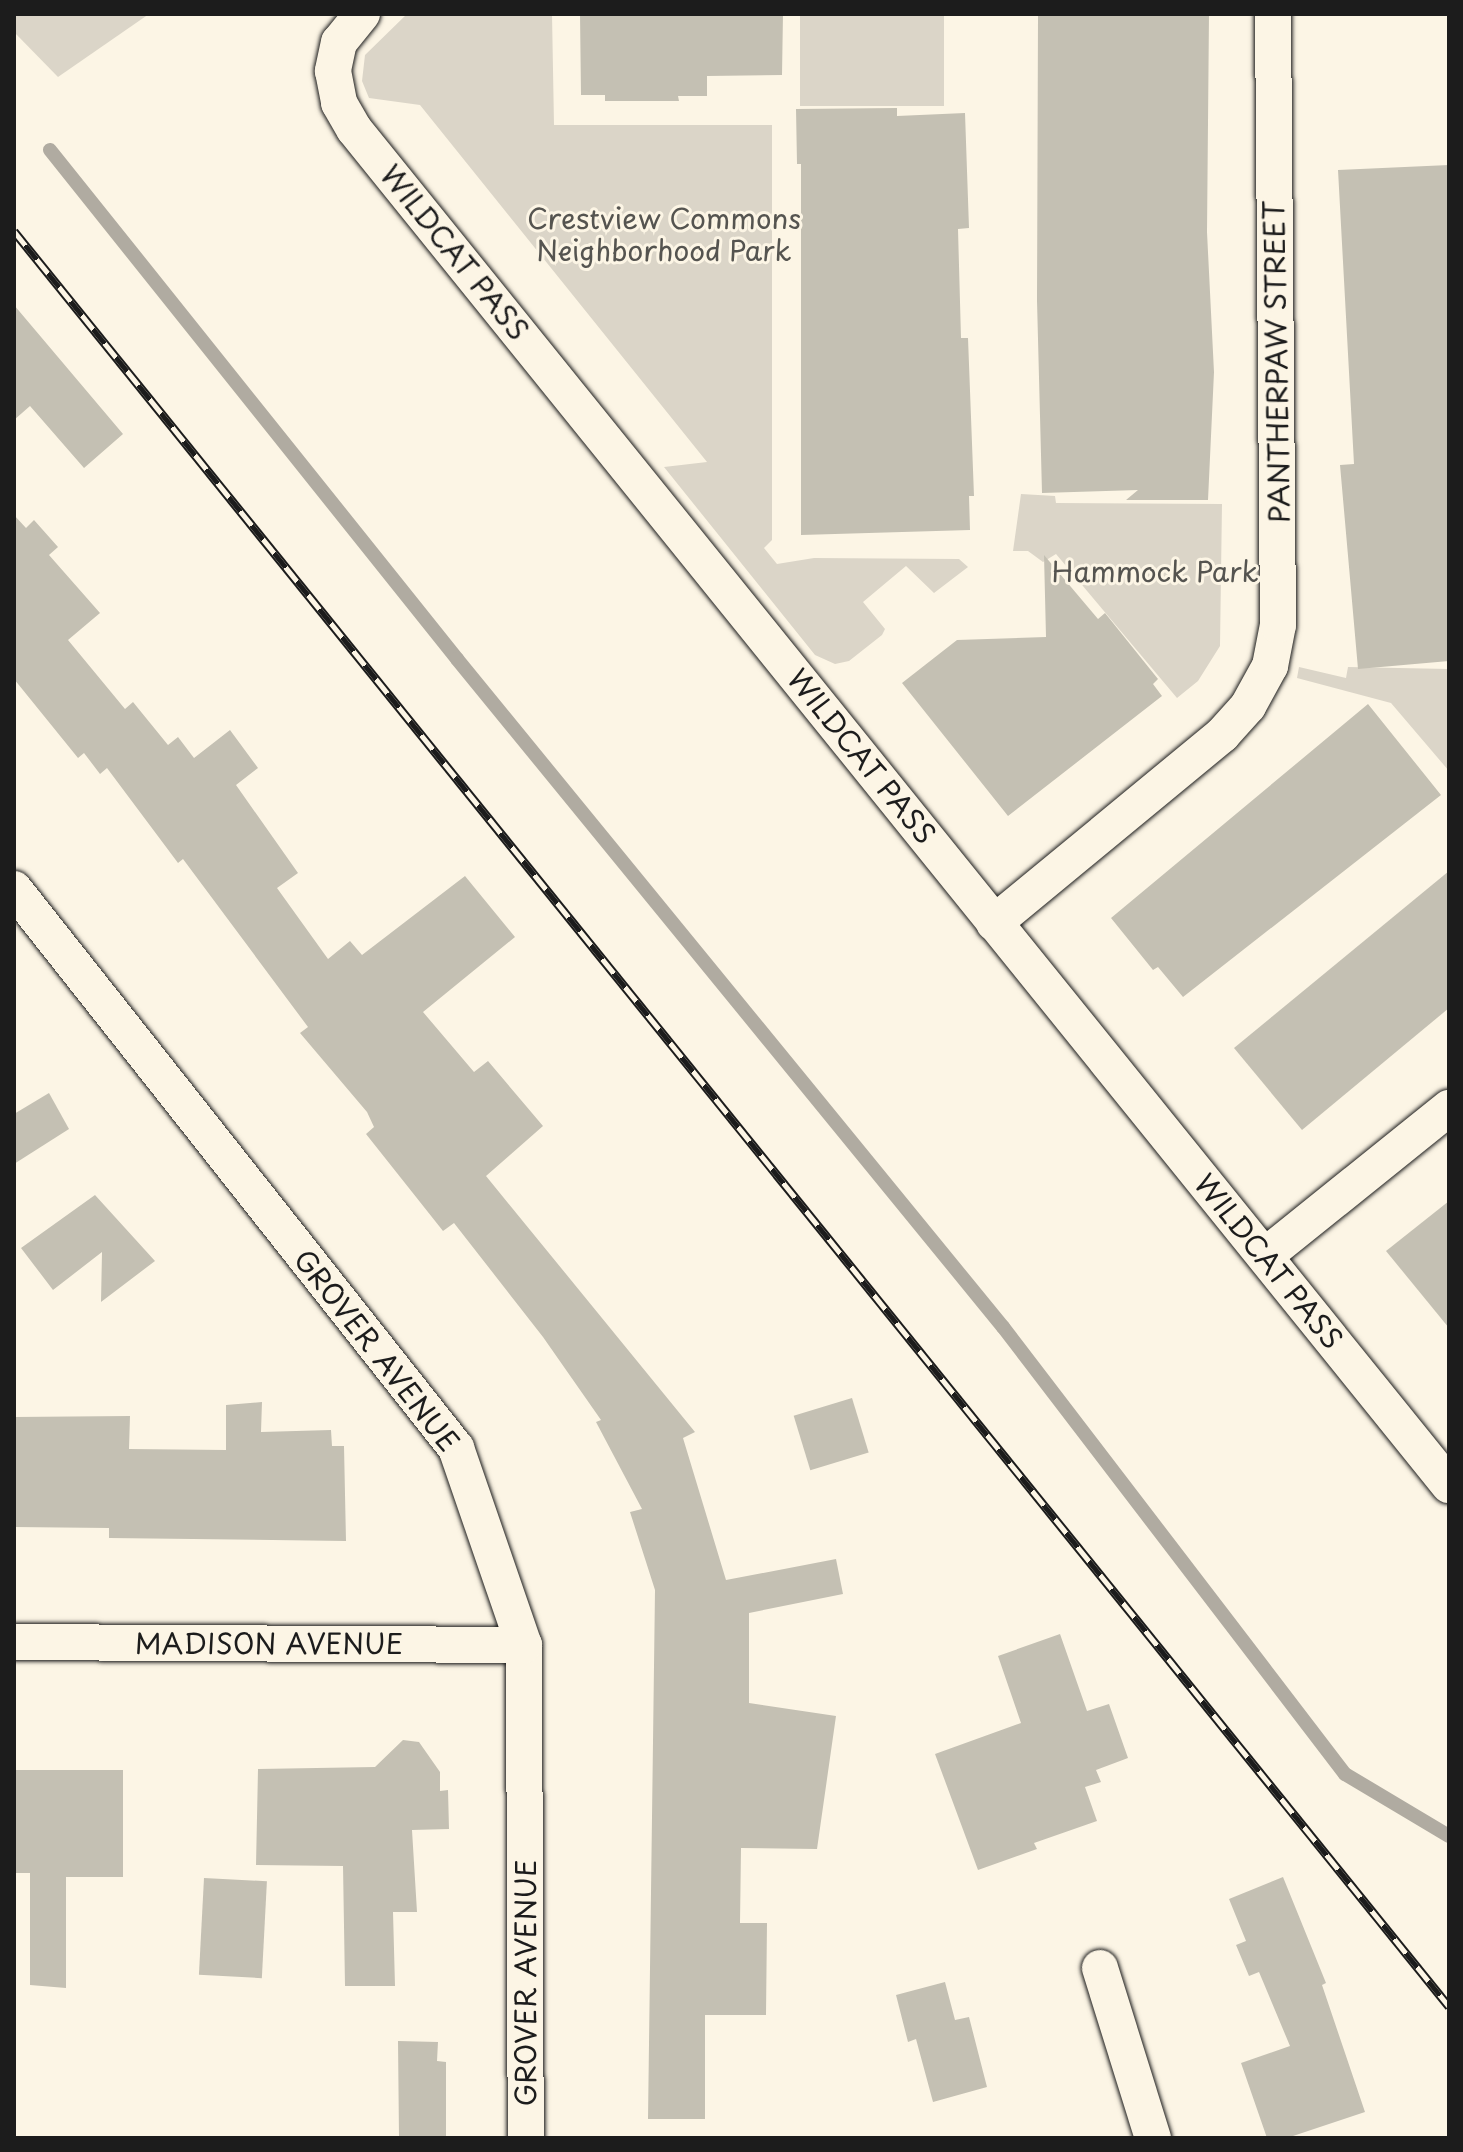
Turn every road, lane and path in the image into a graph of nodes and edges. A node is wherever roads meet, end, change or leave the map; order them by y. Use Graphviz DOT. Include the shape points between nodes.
graph roads {
  1 [pos="362,14"];
  2 [pos="1273,14"];
  3 [pos="14,889"];
  4 [pos="994,923"];
  5 [pos="1449,1108"];
  6 [pos="1266,1255"];
  7 [pos="1449,1485"];
  8 [pos="14,1642"];
  9 [pos="524,1645"];
  10 [pos="1100,1968"];
  11 [pos="526,2138"];
  12 [pos="1153,2138"];
  1 -- 4 [label="street, WILDCAT PASS" via="339,42 333,71 339,103 354,129"];
  2 -- 4 [label="street, PANTHERPAW STREET" via="1278,625 1270,666 1248,706 1222,735"];
  3 -- 9 [label="street, GROVER AVENUE" via="456,1448"];
  4 -- 6 [label="street, WILDCAT PASS"];
  5 -- 6 [label="street"];
  6 -- 7 [label="street, WILDCAT PASS"];
  8 -- 9 [label="street, MADISON AVENUE"];
  9 -- 11 [label="street, GROVER AVENUE"];
  10 -- 12 [label="street"];
}
